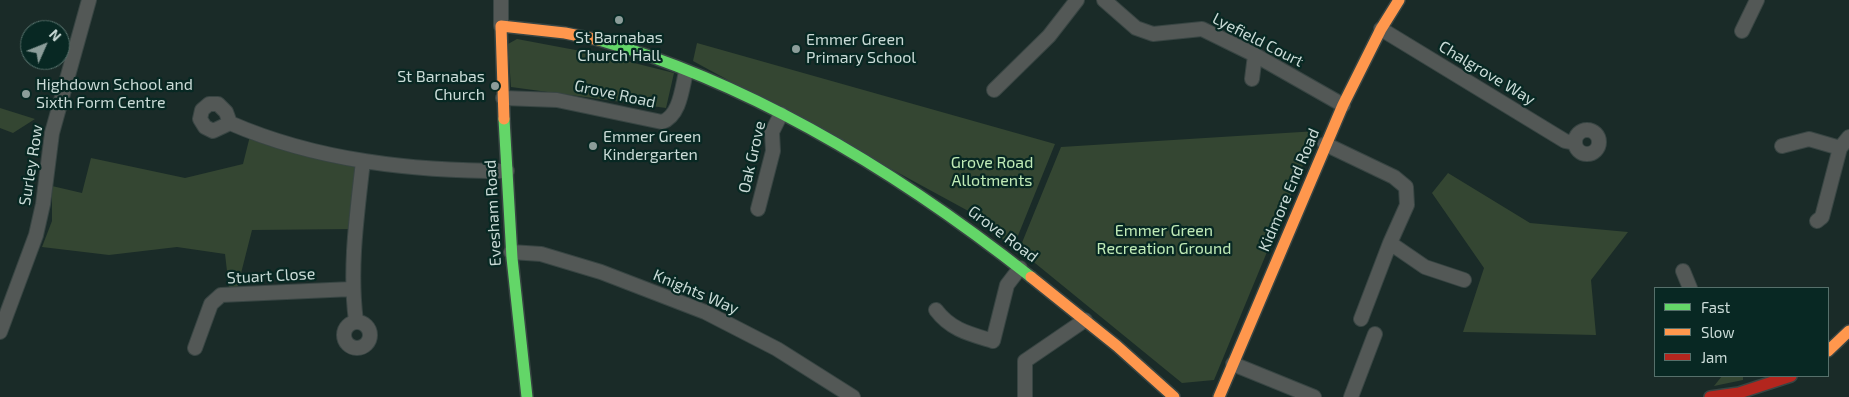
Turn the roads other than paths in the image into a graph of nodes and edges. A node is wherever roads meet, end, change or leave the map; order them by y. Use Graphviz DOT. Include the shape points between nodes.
graph roads {
  1 [pos="89,0"];
  2 [pos="501,0"];
  3 [pos="1077,0"];
  4 [pos="1104,0"];
  5 [pos="1398,0"];
  6 [pos="1757,0"];
  7 [pos="501,26"];
  8 [pos="1381,28"];
  9 [pos="1742,31"];
  10 [pos="1255,54"];
  11 [pos="686,72"];
  12 [pos="1252,79"];
  13 [pos="994,90"];
  14 [pos="503,98"];
  15 [pos="1342,105"];
  16 [pos="781,114"];
  17 [pos="230,123"];
  18 [pos="1849,137"];
  19 [pos="1575,143"];
  20 [pos="1325,144"];
  21 [pos="1782,146"];
  22 [pos="1840,148"];
  23 [pos="363,161"];
  24 [pos="507,171"];
  25 [pos="758,209"];
  26 [pos="1817,222"];
  27 [pos="1390,243"];
  28 [pos="511,252"];
  29 [pos="1020,268"];
  30 [pos="1682,272"];
  31 [pos="1464,280"];
  32 [pos="1690,287"];
  33 [pos="352,289"];
  34 [pos="936,310"];
  35 [pos="3,317"];
  36 [pos="1361,318"];
  37 [pos="1086,320"];
  38 [pos="356,322"];
  39 [pos="1849,331"];
  40 [pos="0,332"];
  41 [pos="1374,334"];
  42 [pos="196,348"];
  43 [pos="1829,350"];
  44 [pos="1233,364"];
  45 [pos="1784,377"];
  46 [pos="1758,381"];
  47 [pos="527,397"];
  48 [pos="853,397"];
  49 [pos="1025,397"];
  50 [pos="1174,397"];
  51 [pos="1219,397"];
  52 [pos="1314,397"];
  53 [pos="1352,397"];
  54 [pos="1710,397"];
  1 -- 35 [label="street, Surley Row" via="52,133 36,235"];
  2 -- 7 [label="street"];
  3 -- 13 [label="street" via="1049,36"];
  4 -- 10 [label="street, Lyefield Court" via="1136,28 1153,34 1202,29"];
  5 -- 8 [label="street, Kidmore End Road"];
  6 -- 9 [label="street"];
  7 -- 11 [label="street, Grove Road" via="546,30 601,41"];
  7 -- 14 [label="street, Evesham Road"];
  8 -- 15 [label="street, Kidmore End Road"];
  8 -- 19 [label="street, Chalgrove Way" via="1565,141"];
  10 -- 12 [label="street"];
  10 -- 15 [label="street, Lyefield Court"];
  11 -- 14 [label="street, Grove Road" via="676,111 669,120 662,122 557,100"];
  11 -- 16 [label="street, Grove Road"];
  14 -- 24 [label="street, Evesham Road"];
  15 -- 20 [label="street, Kidmore End Road"];
  16 -- 25 [label="street, Oak Grove" via="772,132 773,151"];
  16 -- 29 [label="street, Grove Road" via="927,200"];
  17 -- 23 [label="street" via="284,142"];
  18 -- 22 [label="street"];
  20 -- 27 [label="street" via="1394,177 1406,188 1408,205"];
  20 -- 44 [label="street, Kidmore End Road"];
  21 -- 22 [label="street" via="1809,139"];
  22 -- 26 [label="street" via="1822,217"];
  23 -- 24 [label="street" via="443,171"];
  23 -- 33 [label="street" via="354,233"];
  24 -- 28 [label="street, Evesham Road"];
  27 -- 31 [label="street" via="1425,267"];
  27 -- 36 [label="street"];
  28 -- 47 [label="street, Evesham Road"];
  28 -- 48 [label="street, Knights Way" via="541,254 601,272 705,312 777,349"];
  29 -- 34 [label="street" via="1007,285 993,342 957,330"];
  29 -- 37 [label="street, Grove Road"];
  30 -- 32 [label="street"];
  33 -- 38 [label="street"];
  33 -- 42 [label="street, Stuart Close" via="221,295 211,304"];
  35 -- 40 [label="street, Surley Row"];
  37 -- 49 [label="street" via="1025,361"];
  37 -- 50 [label="street, Grove Road"];
  39 -- 43 [label="street"];
  41 -- 53 [label="street"];
  44 -- 51 [label="street, Kidmore End Road"];
  44 -- 52 [label="street"];
  45 -- 46 [label="street"];
  46 -- 54 [label="street"];
}
